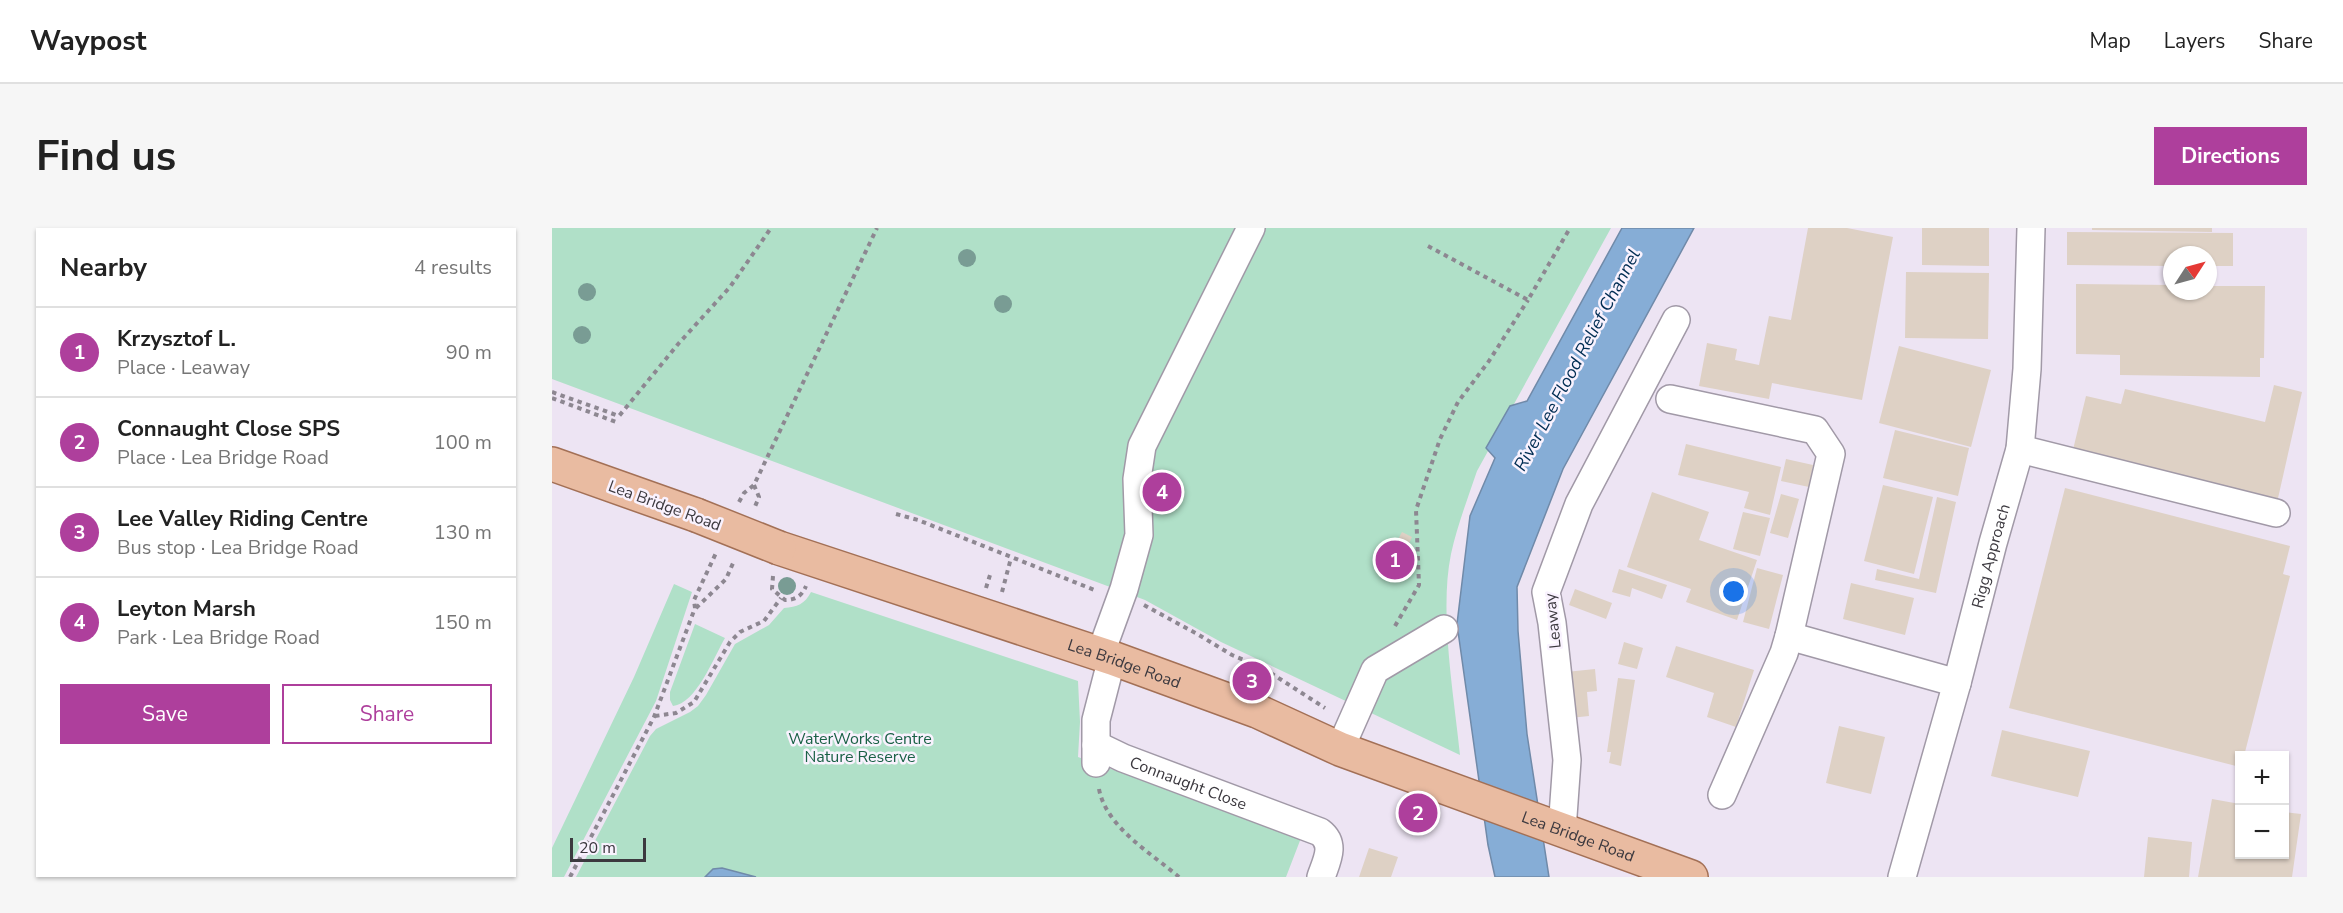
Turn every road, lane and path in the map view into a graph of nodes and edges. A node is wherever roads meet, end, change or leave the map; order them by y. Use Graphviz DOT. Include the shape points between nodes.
graph roads {
  1 [pos="771,228"];
  2 [pos="877,228"];
  3 [pos="1251,228"];
  4 [pos="1570,228"];
  5 [pos="2031,228"];
  6 [pos="1428,246"];
  7 [pos="1527,300"];
  8 [pos="1676,320"];
  9 [pos="552,392"];
  10 [pos="552,398"];
  11 [pos="1670,399"];
  12 [pos="618,417"];
  13 [pos="2020,449"];
  14 [pos="552,464"];
  15 [pos="744,493"];
  16 [pos="2276,513"];
  17 [pos="896,514"];
  18 [pos="1011,558"];
  19 [pos="777,560"];
  20 [pos="706,573"];
  21 [pos="990,575"];
  22 [pos="807,585"];
  23 [pos="984,591"];
  24 [pos="1121,597"];
  25 [pos="781,598"];
  26 [pos="1000,598"];
  27 [pos="1444,629"];
  28 [pos="1392,632"];
  29 [pos="1789,636"];
  30 [pos="1106,657"];
  31 [pos="1958,683"];
  32 [pos="1331,712"];
  33 [pos="654,717"];
  34 [pos="1340,749"];
  35 [pos="1096,754"];
  36 [pos="1722,795"];
  37 [pos="1553,827"];
  38 [pos="1653,870"];
  39 [pos="570,877"];
  40 [pos="1179,877"];
  41 [pos="1322,877"];
  42 [pos="1691,877"];
  43 [pos="1902,877"];
  1 -- 12 [label="path" via="730,287"];
  2 -- 15 [label="path" via="754,485"];
  3 -- 24 [label="street" via="1142,446 1137,479 1139,536"];
  4 -- 7 [label="path"];
  5 -- 13 [label="street, Rigg Approach" via="2027,369"];
  6 -- 7 [label="path"];
  7 -- 28 [label="path" via="1458,402 1440,439 1416,510 1419,585"];
  8 -- 37 [label="street, Leaway" via="1579,504 1546,592 1567,760"];
  9 -- 12 [label="path"];
  10 -- 12 [label="path" via="616,422"];
  11 -- 29 [label="street" via="1815,430 1831,454"];
  13 -- 16 [label="street"];
  13 -- 31 [label="street, Rigg Approach"];
  14 -- 19 [label="main road, Lea Bridge Road, bridge" via="696,515"];
  17 -- 18 [label="path"];
  18 -- 24 [label="path"];
  18 -- 26 [label="path"];
  19 -- 25 [label="path" via="771,583 772,590"];
  19 -- 30 [label="main road, Lea Bridge Road"];
  20 -- 33 [label="path"];
  21 -- 23 [label="path"];
  22 -- 25 [label="path" via="793,600"];
  24 -- 30 [label="street"];
  24 -- 32 [label="path" via="1150,608 1232,656 1263,668"];
  25 -- 33 [label="path" via="764,621 729,642 694,702 676,713"];
  27 -- 34 [label="street" via="1375,670"];
  29 -- 31 [label="street"];
  29 -- 36 [label="street"];
  30 -- 34 [label="main road, Lea Bridge Road" via="1257,711"];
  30 -- 35 [label="street" via="1096,720"];
  31 -- 43 [label="street, Rigg Approach"];
  33 -- 39 [label="path"];
  34 -- 37 [label="main road, Lea Bridge Road"];
  35 -- 40 [label="path" via="1103,804 1124,833"];
  35 -- 41 [label="street, Connaught Close" via="1123,758 1320,832 1329,840 1330,847"];
  37 -- 38 [label="main road, Lea Bridge Road"];
  38 -- 42 [label="main road, Lea Bridge Road"];
}
